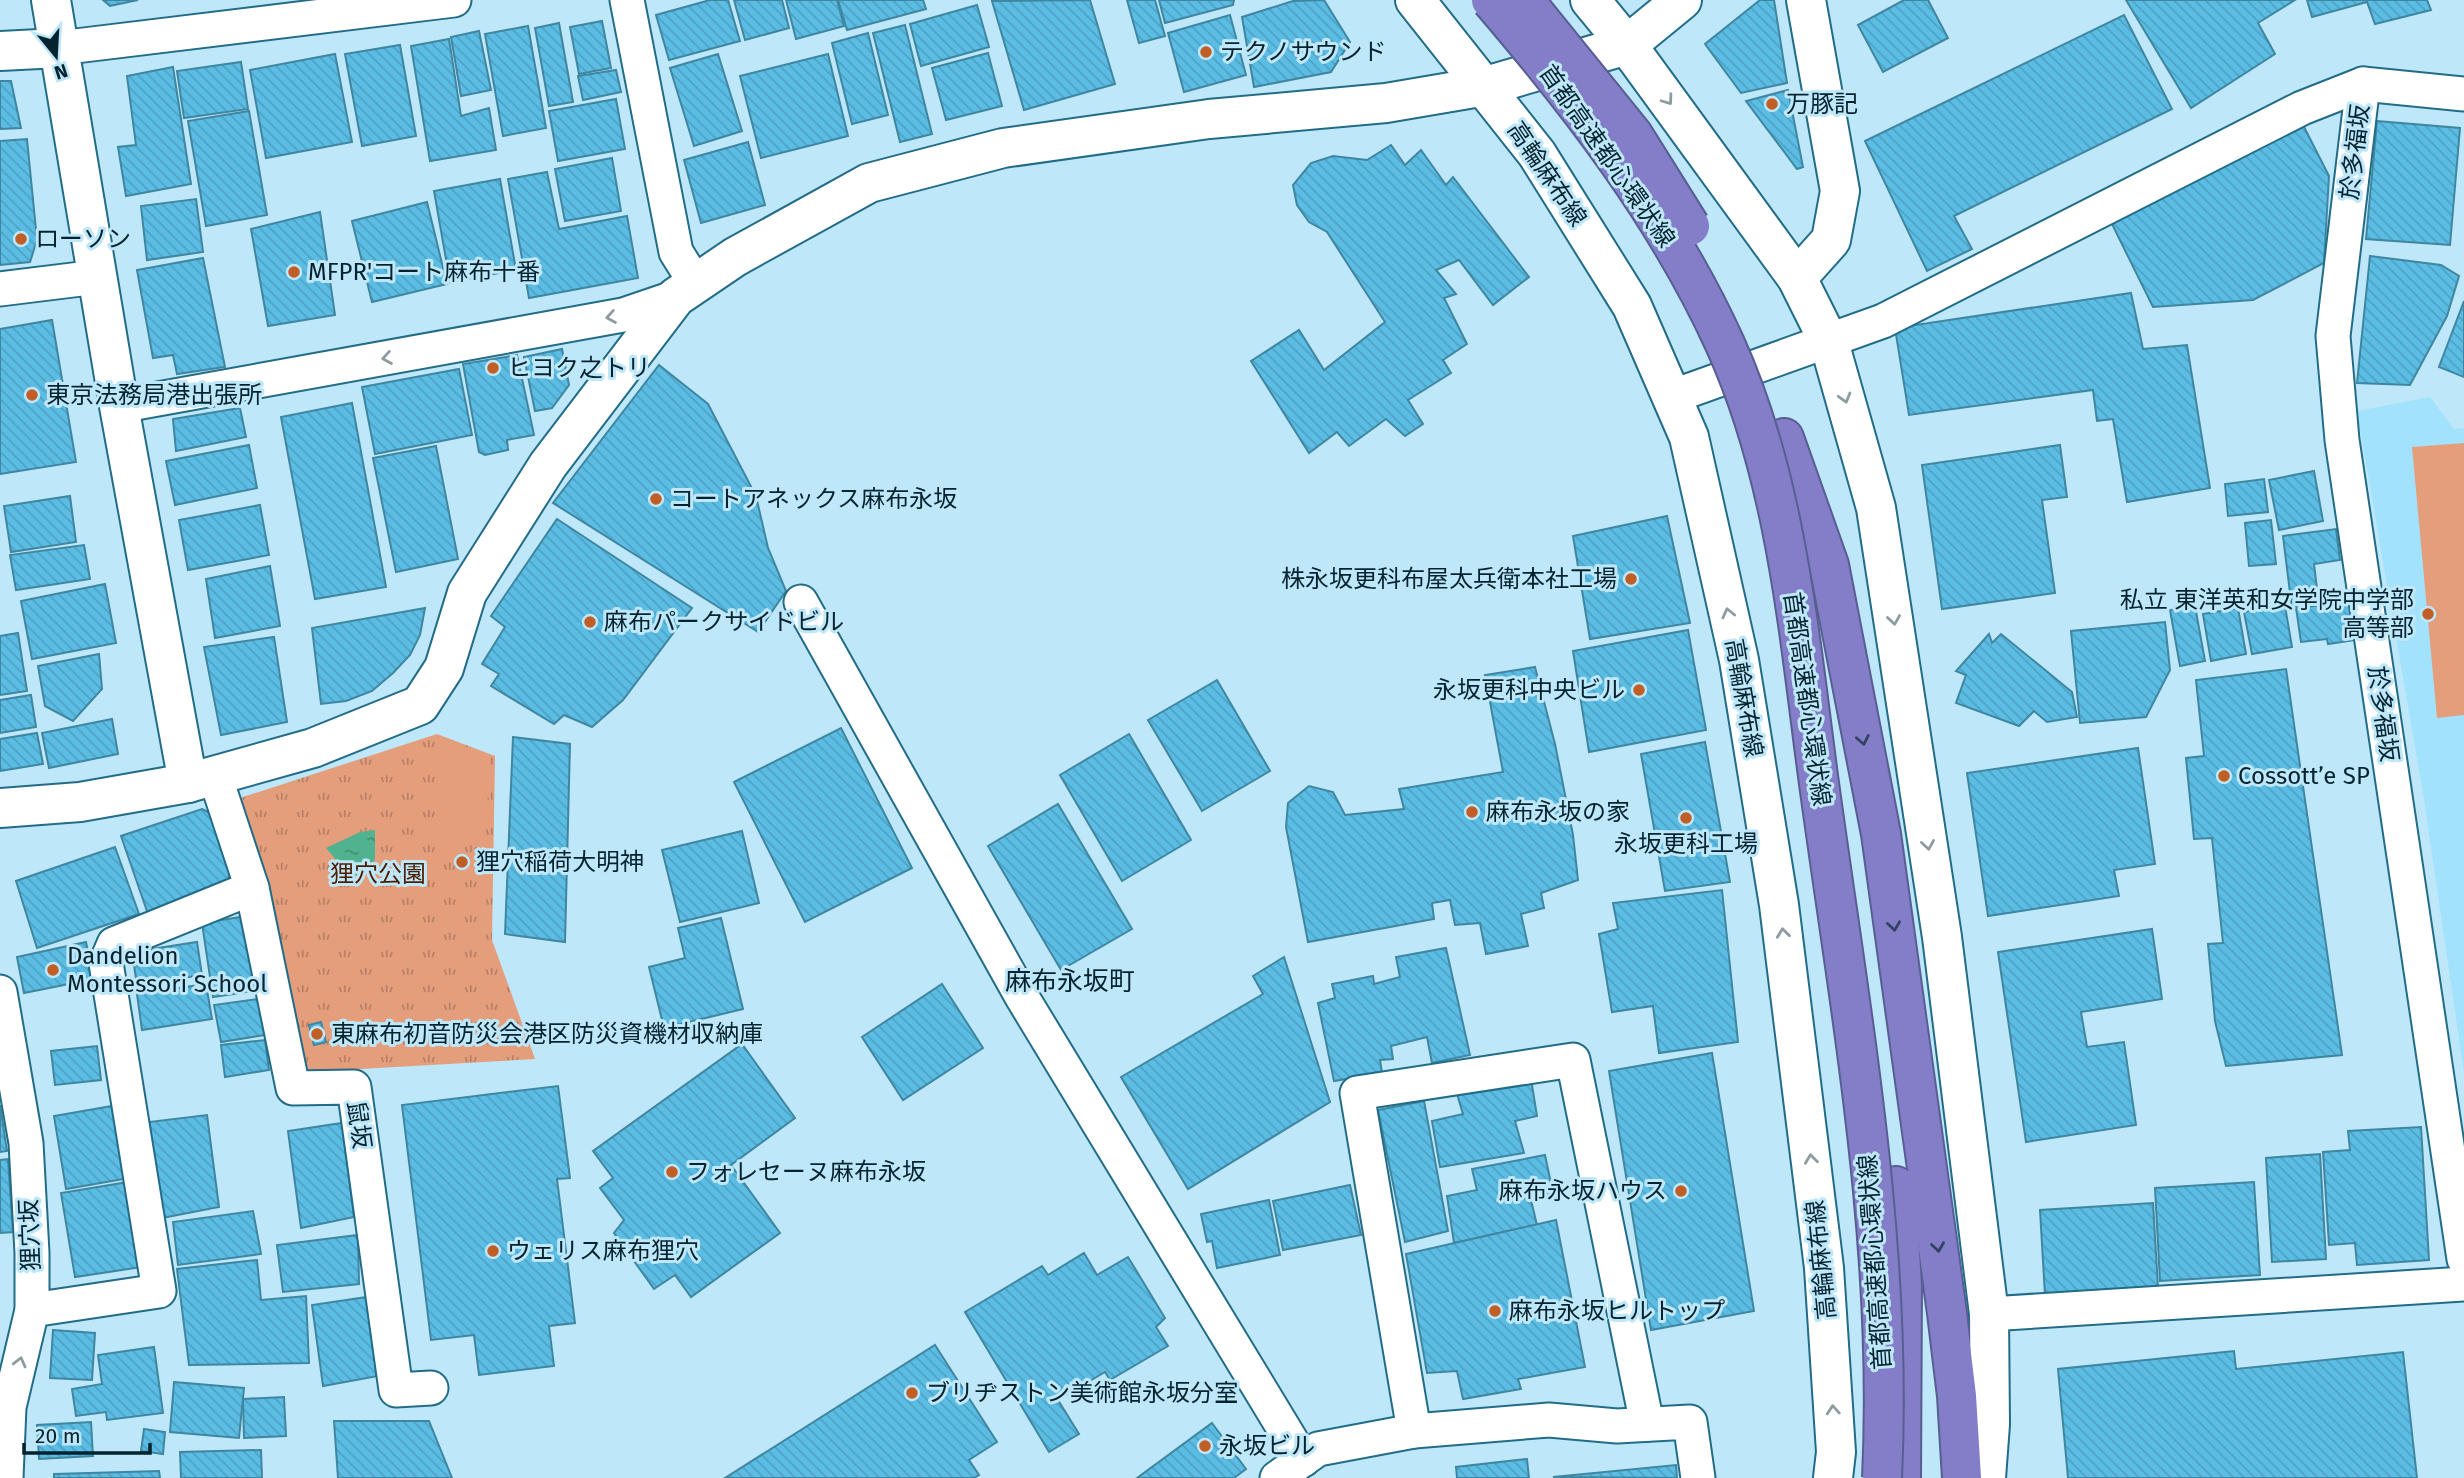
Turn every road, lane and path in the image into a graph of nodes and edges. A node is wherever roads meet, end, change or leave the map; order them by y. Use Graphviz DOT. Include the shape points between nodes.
graph roads {
  1 [pos="51,0"];
  2 [pos="454,0"];
  3 [pos="627,0"];
  4 [pos="1415,0"];
  5 [pos="1491,0"];
  6 [pos="1518,0"];
  7 [pos="1524,0"];
  8 [pos="1542,0"];
  9 [pos="1590,0"];
  10 [pos="1682,0"];
  11 [pos="1807,0"];
  12 [pos="1627,45"];
  13 [pos="59,48"];
  14 [pos="0,51"];
  15 [pos="2363,84"];
  16 [pos="1486,86"];
  17 [pos="2464,94"];
  18 [pos="1633,135"];
  19 [pos="97,277"];
  20 [pos="1797,278"];
  21 [pos="0,289"];
  22 [pos="686,291"];
  23 [pos="1829,342"];
  24 [pos="1725,345"];
  25 [pos="1671,397"];
  26 [pos="119,406"];
  27 [pos="801,602"];
  28 [pos="202,780"];
  29 [pos="0,808"];
  30 [pos="252,888"];
  31 [pos="0,992"];
  32 [pos="4,1036"];
  33 [pos="1912,1183"];
  34 [pos="2464,1259"];
  35 [pos="2464,1284"];
  36 [pos="32,1310"];
  37 [pos="1989,1314"];
  38 [pos="431,1388"];
  39 [pos="1647,1424"];
  40 [pos="1414,1431"];
  41 [pos="1290,1469"];
  42 [pos="6,1478"];
  43 [pos="1698,1478"];
  44 [pos="1833,1478"];
  45 [pos="1882,1478"];
  46 [pos="1901,1478"];
  47 [pos="1962,1478"];
  48 [pos="1986,1478"];
  1 -- 13 [label="main road"];
  2 -- 13 [label="street"];
  3 -- 22 [label="street"];
  4 -- 16 [label="main road, 高輪麻布線"];
  5 -- 24 [label="highway, 首都高速都心環状線, bridge" via="1640,195"];
  6 -- 24 [label="highway, bridge" via="1638,175 1689,266"];
  7 -- 18 [label="highway, 首都高速都心環状線, bridge"];
  8 -- 18 [label="highway, bridge"];
  9 -- 12 [label="main road"];
  10 -- 12 [label="main road"];
  11 -- 20 [label="main road" via="1840,191 1831,240"];
  12 -- 16 [label="main road"];
  12 -- 20 [label="main road, one-way"];
  13 -- 14 [label="main road"];
  13 -- 19 [label="main road"];
  15 -- 17 [label="street"];
  15 -- 23 [label="street" via="2302,108 1883,321"];
  15 -- 34 [label="street, 於多福坂" via="2333,336 2340,414"];
  16 -- 22 [label="main road" via="1386,103 1209,119 1003,148 869,183 735,257"];
  16 -- 25 [label="main road, 高輪麻布線" via="1537,154 1632,306"];
  18 -- 33 [label="highway, 首都高速都心環状線, one-way, bridge" via="1692,230 1747,334 1784,438 1816,588"];
  19 -- 21 [label="street"];
  19 -- 26 [label="main road"];
  20 -- 23 [label="main road"];
  22 -- 26 [label="street, one-way" via="623,315"];
  22 -- 28 [label="main road" via="548,465 467,593 444,668 420,705 313,748"];
  23 -- 25 [label="street"];
  23 -- 37 [label="main road, one-way" via="1876,508 1942,937"];
  24 -- 45 [label="highway, 首都高速都心環状線, bridge" via="1762,445 1778,517 1831,872 1874,1190 1882,1291"];
  44 -- 25 [label="main road, 高輪麻布線, one-way" via="1836,1452 1824,1268 1779,905 1739,660 1689,438"];
  26 -- 28 [label="main road"];
  27 -- 41 [label="street"];
  28 -- 29 [label="main road" via="80,802"];
  28 -- 30 [label="street"];
  30 -- 36 [label="street" via="114,944 106,963 159,1291"];
  30 -- 38 [label="street, 鼠坂" via="293,1088 354,1087 396,1390"];
  31 -- 32 [label="street, 狸穴坂"];
  32 -- 36 [label="street, 狸穴坂" via="26,1143"];
  33 -- 46 [label="highway, 首都高速都心環状線" via="1902,1285"];
  33 -- 47 [label="highway, one-way" via="1957,1396"];
  35 -- 37 [label="street"];
  42 -- 36 [label="street, 狸穴坂, one-way" via="9,1407"];
  37 -- 48 [label="main road"];
  39 -- 40 [label="street" via="1549,1420"];
  39 -- 40 [label="street" via="1573,1060 1357,1093"];
  39 -- 43 [label="street" via="1690,1422"];
  40 -- 41 [label="street" via="1318,1449"];
}
